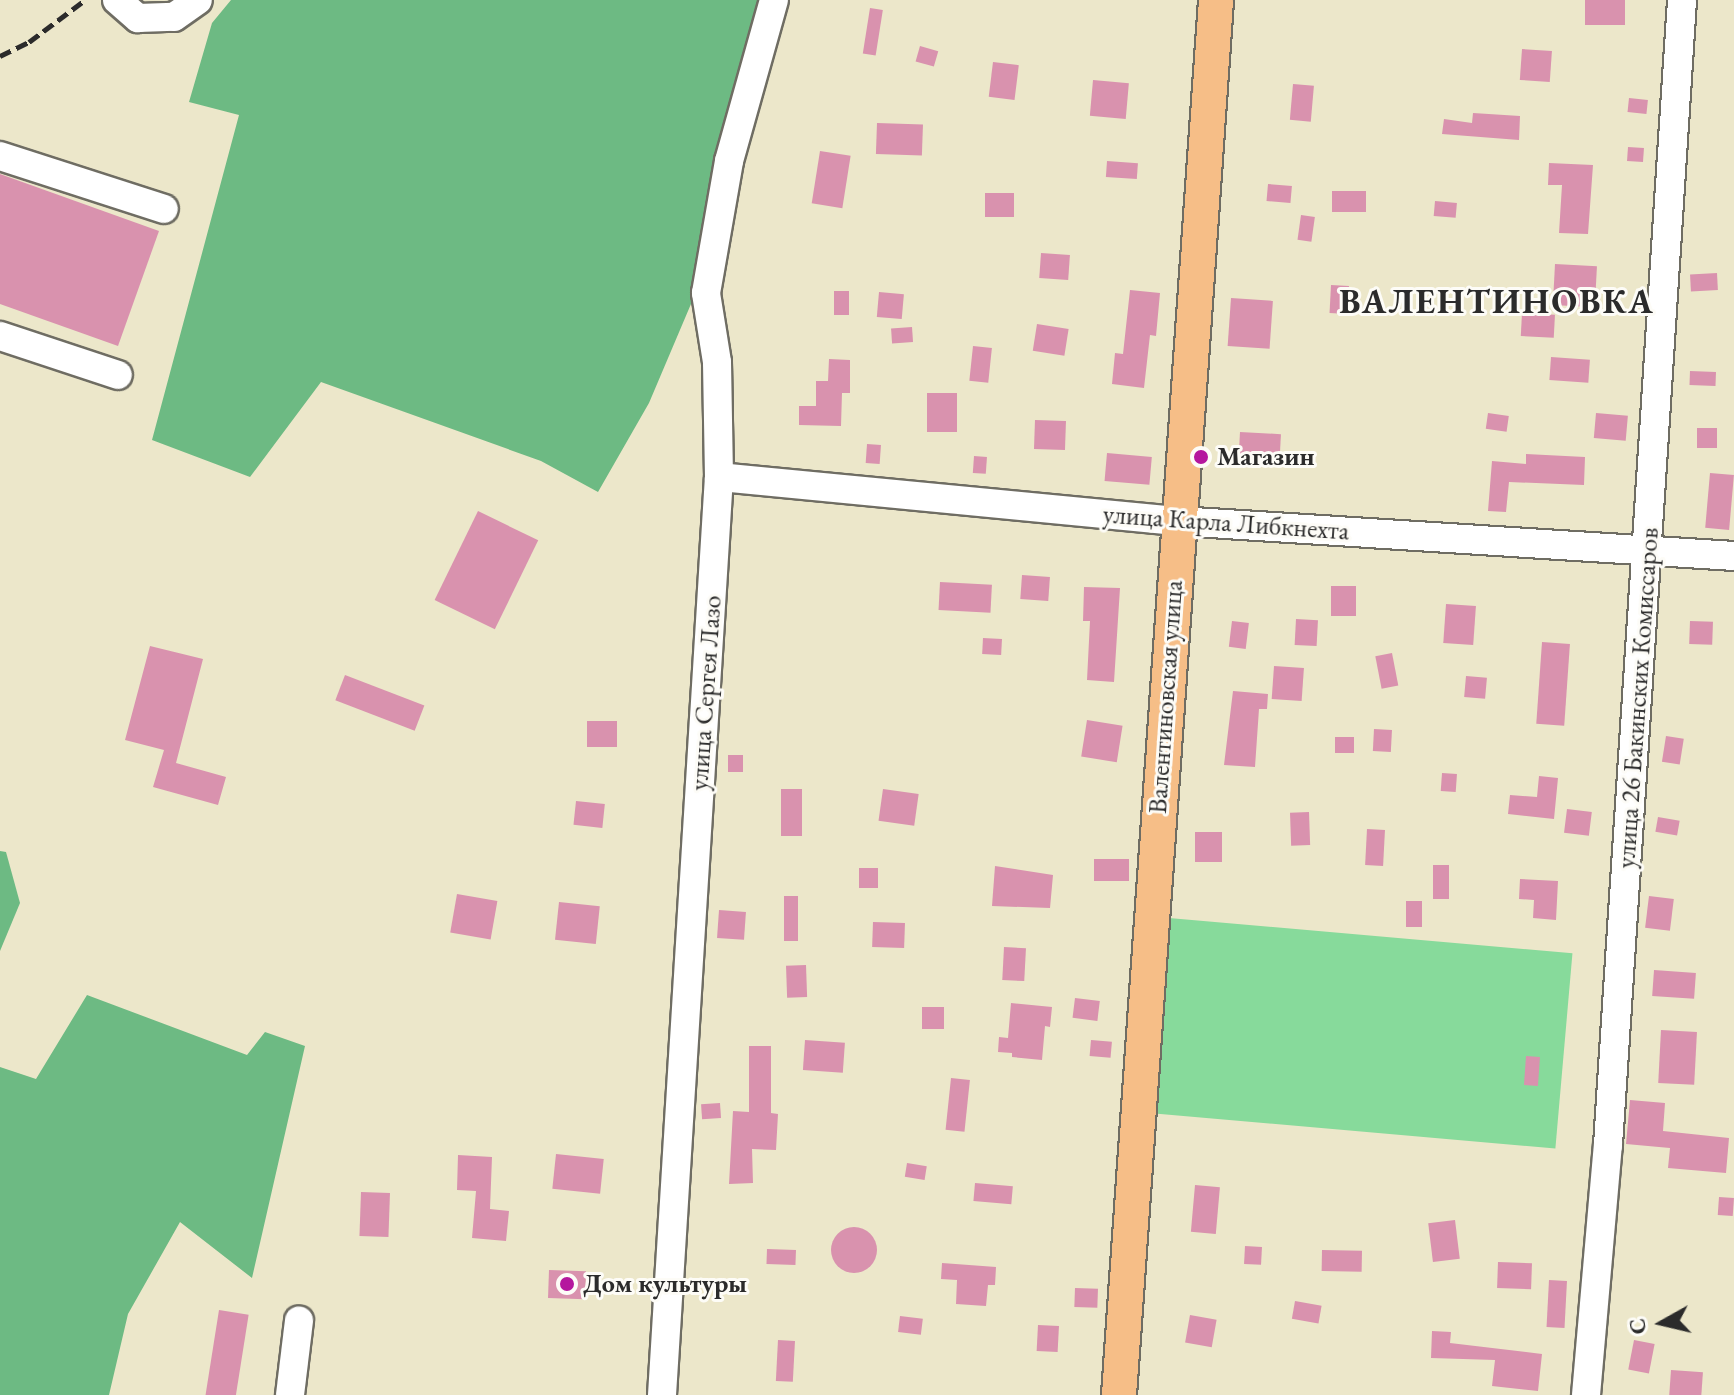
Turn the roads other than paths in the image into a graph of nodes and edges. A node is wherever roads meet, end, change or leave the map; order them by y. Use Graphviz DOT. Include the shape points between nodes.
graph roads {
  1 [pos="117,0"];
  2 [pos="198,0"];
  3 [pos="774,0"];
  4 [pos="1216,0"];
  5 [pos="1682,0"];
  6 [pos="0,156"];
  7 [pos="164,209"];
  8 [pos="0,336"];
  9 [pos="118,375"];
  10 [pos="719,477"];
  11 [pos="1178,521"];
  12 [pos="1648,550"];
  13 [pos="1734,556"];
  14 [pos="299,1321"];
  15 [pos="290,1395"];
  16 [pos="662,1395"];
  17 [pos="1119,1395"];
  18 [pos="1586,1395"];
  1 -- 2 [label="street" via="138,18 174,17"];
  3 -- 10 [label="street, улица Сергея Лазо" via="729,161 706,293 717,362"];
  4 -- 11 [label="main road, Валентиновская улица"];
  5 -- 12 [label="street, улица 26 Бакинских Комиссаров"];
  6 -- 7 [label="street"];
  8 -- 9 [label="street"];
  10 -- 11 [label="street, улица Карла Либкнехта"];
  10 -- 16 [label="street, улица Сергея Лазо"];
  11 -- 12 [label="street, улица Карла Либкнехта"];
  11 -- 17 [label="main road, Валентиновская улица"];
  12 -- 13 [label="street, улица Карла Либкнехта"];
  12 -- 18 [label="street, улица 26 Бакинских Комиссаров"];
  14 -- 15 [label="street"];
}
